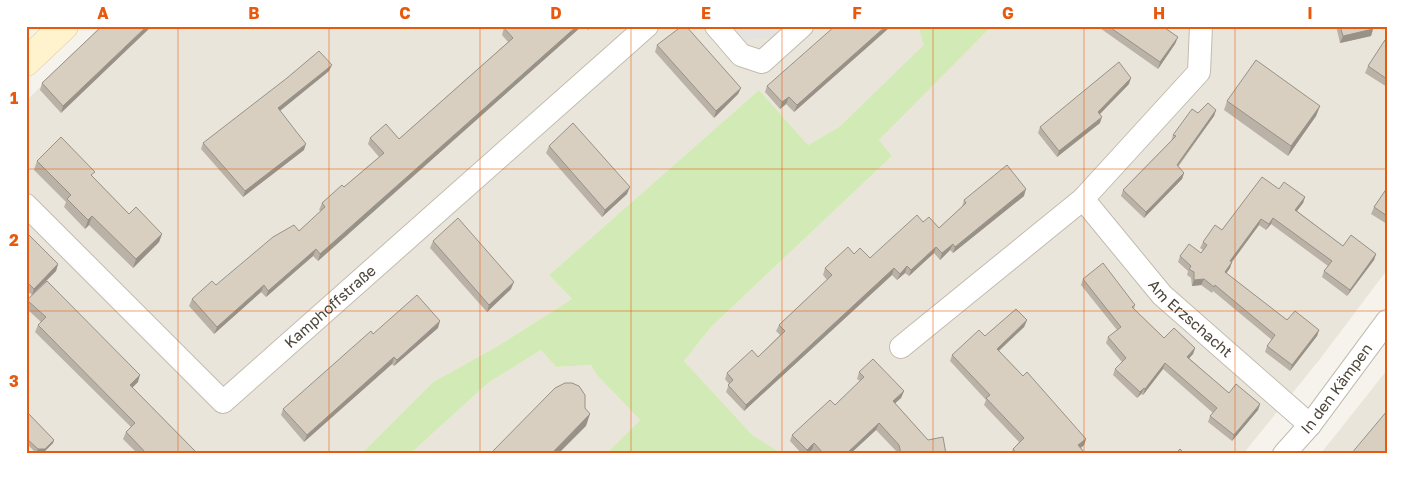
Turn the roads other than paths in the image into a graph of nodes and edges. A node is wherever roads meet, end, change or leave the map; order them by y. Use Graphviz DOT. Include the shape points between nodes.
graph roads {
  1 [pos="64,26"];
  2 [pos="647,26"];
  3 [pos="716,26"];
  4 [pos="799,26"];
  5 [pos="1201,26"];
  6 [pos="26,62"];
  7 [pos="1083,198"];
  8 [pos="26,205"];
  9 [pos="1387,321"];
  10 [pos="901,347"];
  11 [pos="1310,425"];
  12 [pos="1284,454"];
  1 -- 6 [label="street"];
  2 -- 8 [label="street, Kamphoffstraße" via="223,402"];
  3 -- 4 [label="street" via="741,55 762,62"];
  5 -- 7 [label="street" via="1199,72"];
  7 -- 10 [label="street"];
  7 -- 11 [label="street, Am Erzschacht" via="1162,295"];
  9 -- 11 [label="street, In den Kämpen"];
  11 -- 12 [label="street, In den Kämpen"];
}
